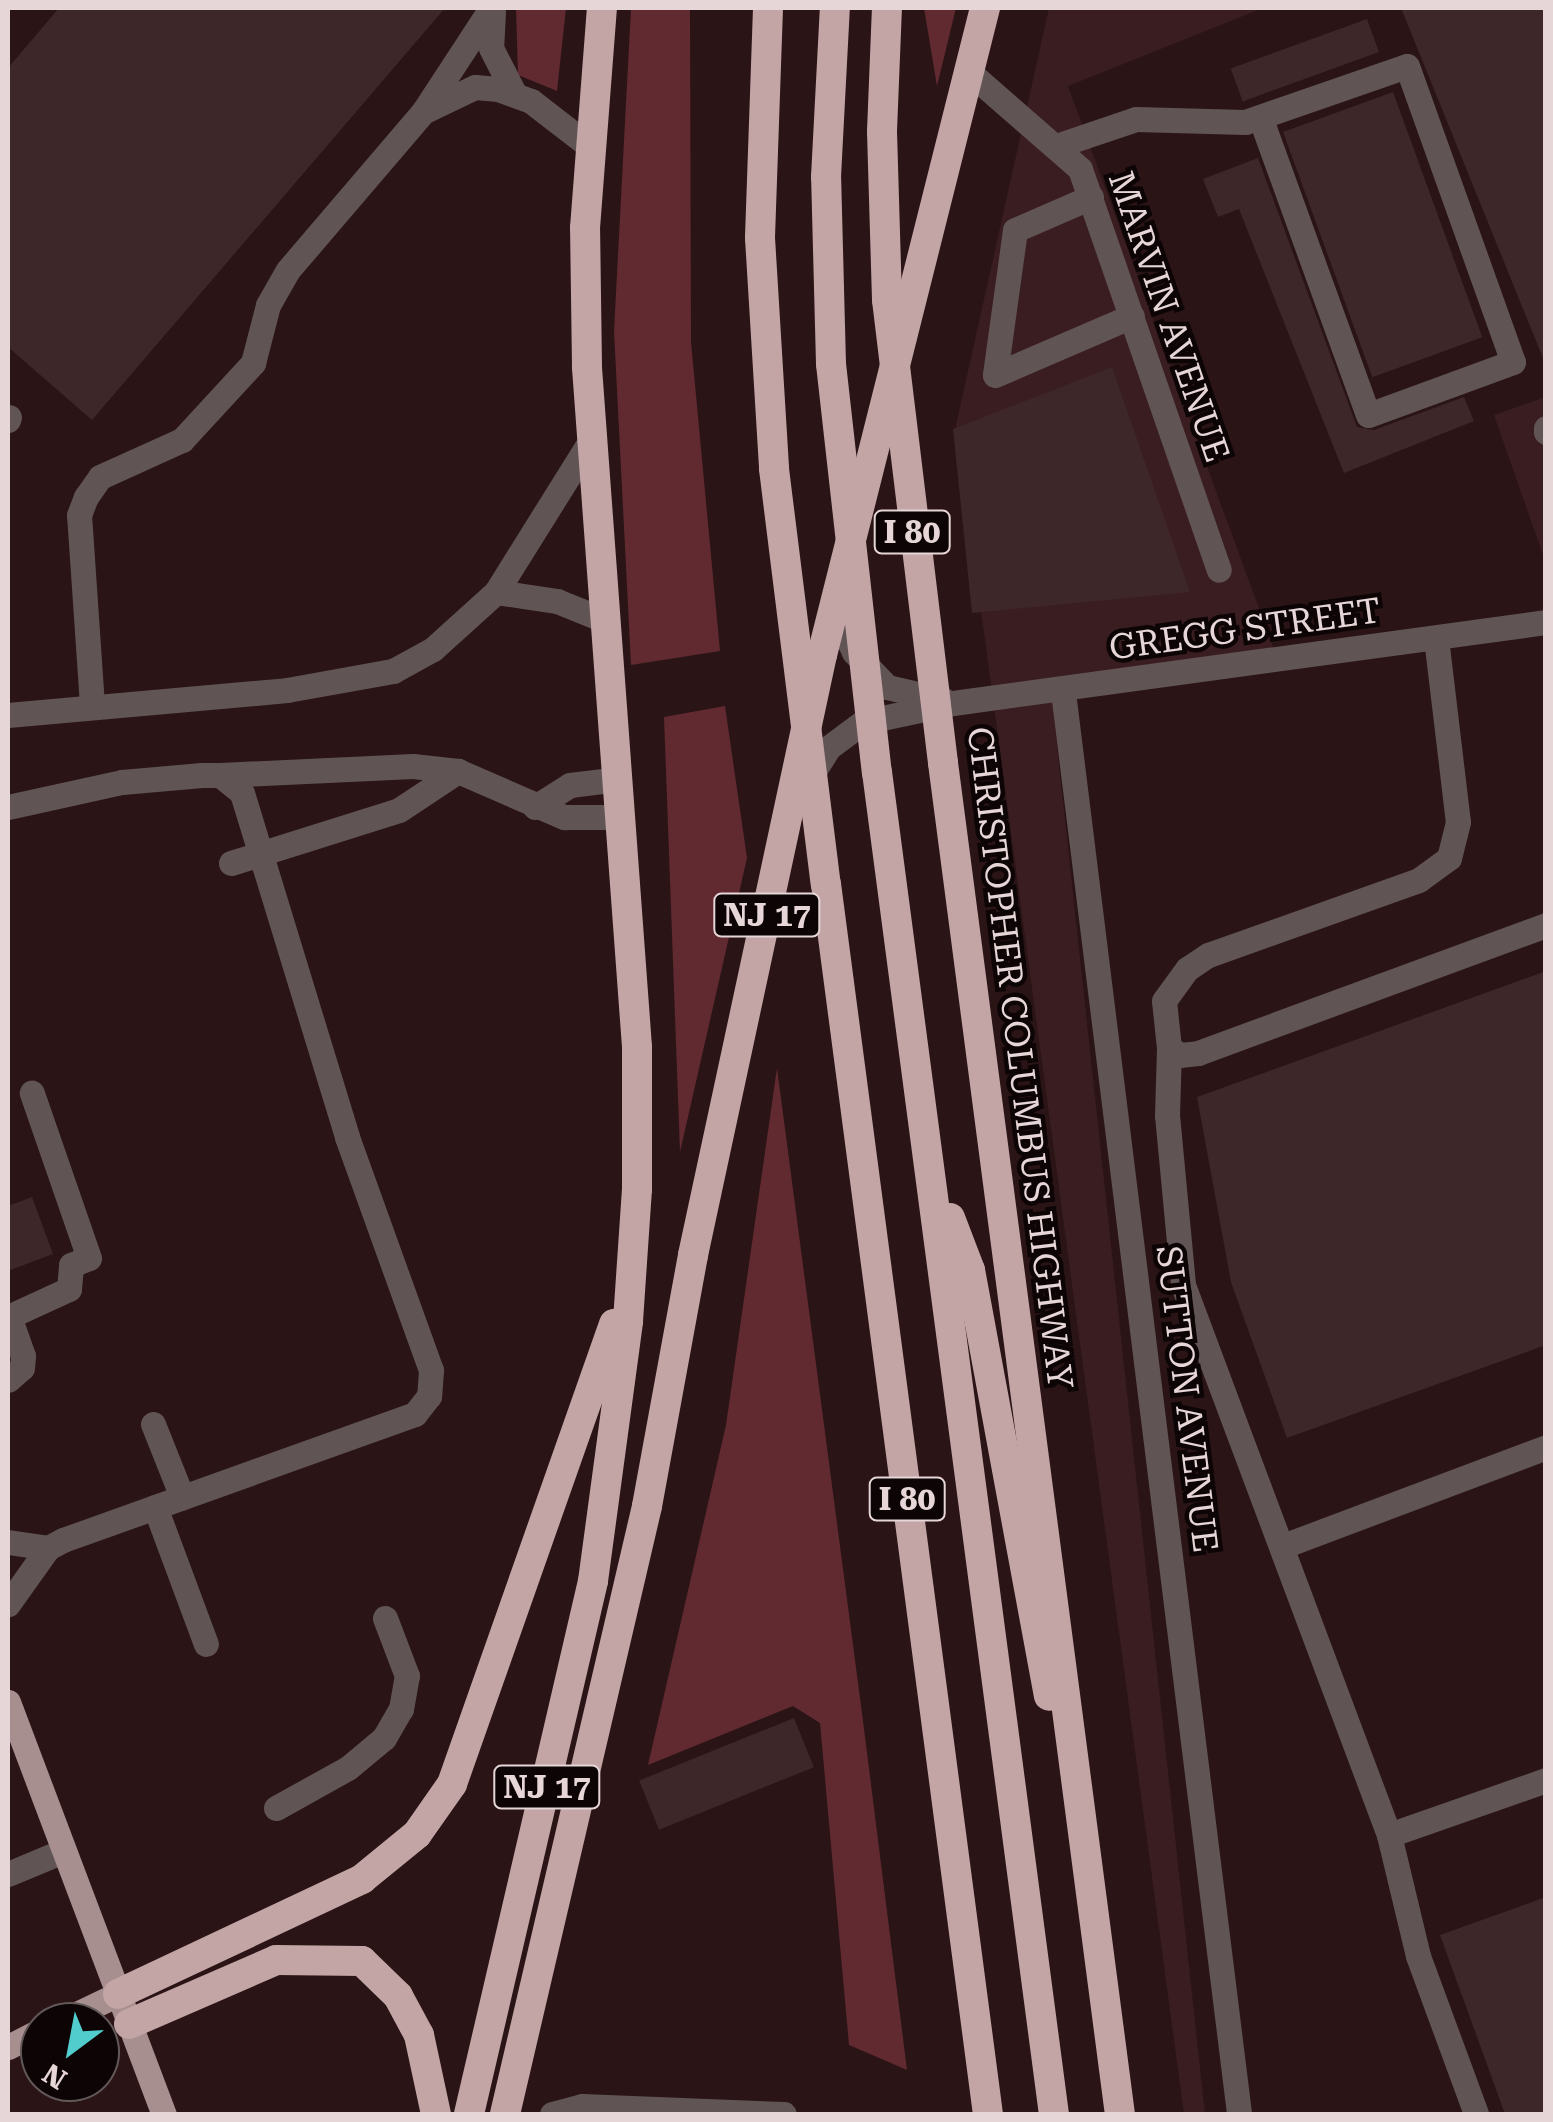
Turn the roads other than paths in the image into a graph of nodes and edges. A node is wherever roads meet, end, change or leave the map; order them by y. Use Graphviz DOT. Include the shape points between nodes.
graph roads {
  1 [pos="492,8"];
  2 [pos="602,8"];
  3 [pos="768,8"];
  4 [pos="835,8"];
  5 [pos="887,8"];
  6 [pos="984,8"];
  7 [pos="969,72"];
  8 [pos="515,95"];
  9 [pos="423,112"];
  10 [pos="1260,117"];
  11 [pos="589,146"];
  12 [pos="1056,146"];
  13 [pos="1091,197"];
  14 [pos="1132,316"];
  15 [pos="591,440"];
  16 [pos="1219,570"];
  17 [pos="496,592"];
  18 [pos="834,610"];
  19 [pos="604,620"];
  20 [pos="1546,622"];
  21 [pos="1436,638"];
  22 [pos="1064,692"];
  23 [pos="953,703"];
  24 [pos="92,705"];
  25 [pos="8,715"];
  26 [pos="458,772"];
  27 [pos="220,775"];
  28 [pos="618,779"];
  29 [pos="8,807"];
  30 [pos="535,807"];
  31 [pos="790,808"];
  32 [pos="620,817"];
  33 [pos="262,854"];
  34 [pos="231,863"];
  35 [pos="1546,925"];
  36 [pos="1169,1048"];
  37 [pos="32,1093"];
  38 [pos="934,1178"];
  39 [pos="631,1274"];
  40 [pos="8,1317"];
  41 [pos="8,1380"];
  42 [pos="153,1424"];
  43 [pos="1546,1448"];
  44 [pos="182,1497"];
  45 [pos="156,1507"];
  46 [pos="8,1542"];
  47 [pos="1283,1546"];
  48 [pos="48,1548"];
  49 [pos="8,1604"];
  50 [pos="385,1618"];
  51 [pos="206,1644"];
  52 [pos="8,1702"];
  53 [pos="1546,1780"];
  54 [pos="276,1808"];
  55 [pos="1081,1830"];
  56 [pos="1389,1834"];
  57 [pos="64,1851"];
  58 [pos="8,1874"];
  59 [pos="118,1994"];
  60 [pos="101,2002"];
  61 [pos="130,2024"];
  62 [pos="654,2110"];
  63 [pos="164,2114"];
  64 [pos="436,2114"];
  65 [pos="469,2114"];
  66 [pos="505,2114"];
  67 [pos="552,2114"];
  68 [pos="784,2114"];
  69 [pos="988,2114"];
  70 [pos="1054,2114"];
  71 [pos="1120,2114"];
  72 [pos="1239,2114"];
  73 [pos="1476,2114"];
  1 -- 8 [label="street" via="492,48"];
  1 -- 9 [label="street"];
  2 -- 11 [label="highway, NJ 17"];
  3 -- 69 [label="highway, I 80, bridge" via="760,238 774,469"];
  4 -- 38 [label="highway, I 80, bridge" via="826,177 831,364 876,772"];
  5 -- 55 [label="highway, CHRISTOPHER COLUMBUS HIGHWAY / I 80, bridge" via="887,300"];
  6 -- 7 [label="highway, NJ 17"];
  7 -- 12 [label="street, MARVIN AVENUE"];
  7 -- 18 [label="highway, NJ 17"];
  8 -- 9 [label="street" via="475,87"];
  8 -- 11 [label="street"];
  9 -- 24 [label="street" via="288,270 268,306 249,368 182,440 100,477 86,496 79,515"];
  10 -- 10 [label="street" via="1408,66 1513,362 1368,415"];
  10 -- 12 [label="street" via="1136,119"];
  11 -- 15 [label="highway, NJ 17"];
  12 -- 13 [label="street, MARVIN AVENUE" via="1080,169"];
  13 -- 14 [label="street, MARVIN AVENUE"];
  13 -- 14 [label="street" via="1014,230 995,375"];
  14 -- 16 [label="street, MARVIN AVENUE"];
  15 -- 17 [label="street"];
  15 -- 19 [label="highway, NJ 17"];
  17 -- 19 [label="street" via="557,601"];
  17 -- 24 [label="street" via="433,649 393,670 288,690"];
  18 -- 23 [label="street, GREGG STREET" via="854,652 887,687"];
  18 -- 31 [label="highway, NJ 17"];
  19 -- 28 [label="highway, NJ 17"];
  20 -- 21 [label="street, GREGG STREET"];
  21 -- 22 [label="street, GREGG STREET"];
  21 -- 36 [label="street" via="1458,822 1449,858 1419,880 1208,955 1186,969 1164,1001"];
  22 -- 23 [label="street, GREGG STREET"];
  22 -- 72 [label="street, SUTTON AVENUE"];
  23 -- 31 [label="street, GREGG STREET" via="863,722 828,748"];
  24 -- 25 [label="street"];
  26 -- 27 [label="street" via="413,766"];
  26 -- 30 [label="street" via="513,791"];
  26 -- 33 [label="street" via="400,810"];
  27 -- 29 [label="street" via="122,782"];
  27 -- 33 [label="street" via="242,793"];
  28 -- 30 [label="street" via="570,786"];
  28 -- 32 [label="highway, NJ 17"];
  30 -- 32 [label="street" via="564,817"];
  31 -- 66 [label="highway, NJ 17" via="647,1506"];
  32 -- 39 [label="highway, NJ 17" via="637,1047"];
  33 -- 34 [label="street"];
  33 -- 44 [label="street" via="347,1137 418,1325 431,1370 429,1396 415,1414"];
  35 -- 36 [label="street" via="1198,1053 1180,1056"];
  36 -- 47 [label="street" via="1167,1115 1183,1285"];
  37 -- 40 [label="street" via="89,1258 72,1265 69,1289"];
  38 -- 55 [label="highway" via="970,1270 1040,1659"];
  38 -- 70 [label="highway, I 80"];
  39 -- 59 [label="highway" via="452,1784 418,1834 362,1879"];
  39 -- 65 [label="highway, NJ 17" via="593,1581"];
  40 -- 41 [label="street" via="23,1356 22,1368"];
  42 -- 44 [label="street"];
  43 -- 47 [label="street"];
  44 -- 45 [label="street"];
  45 -- 48 [label="street"];
  45 -- 51 [label="street"];
  46 -- 48 [label="street"];
  47 -- 56 [label="street" via="1299,1606"];
  48 -- 49 [label="street"];
  50 -- 54 [label="street" via="407,1676 401,1709 384,1738 348,1768"];
  52 -- 57 [label="main road"];
  53 -- 56 [label="street"];
  55 -- 71 [label="highway, CHRISTOPHER COLUMBUS HIGHWAY / I 80"];
  56 -- 73 [label="street" via="1418,1956"];
  57 -- 58 [label="street"];
  57 -- 59 [label="main road"];
  59 -- 60 [label="main road"];
  59 -- 61 [label="main road"];
  61 -- 63 [label="main road"];
  61 -- 64 [label="highway" via="276,1960 362,1961 398,1996 419,2035"];
  62 -- 67 [label="street" via="582,2106"];
  62 -- 68 [label="street"];
}
